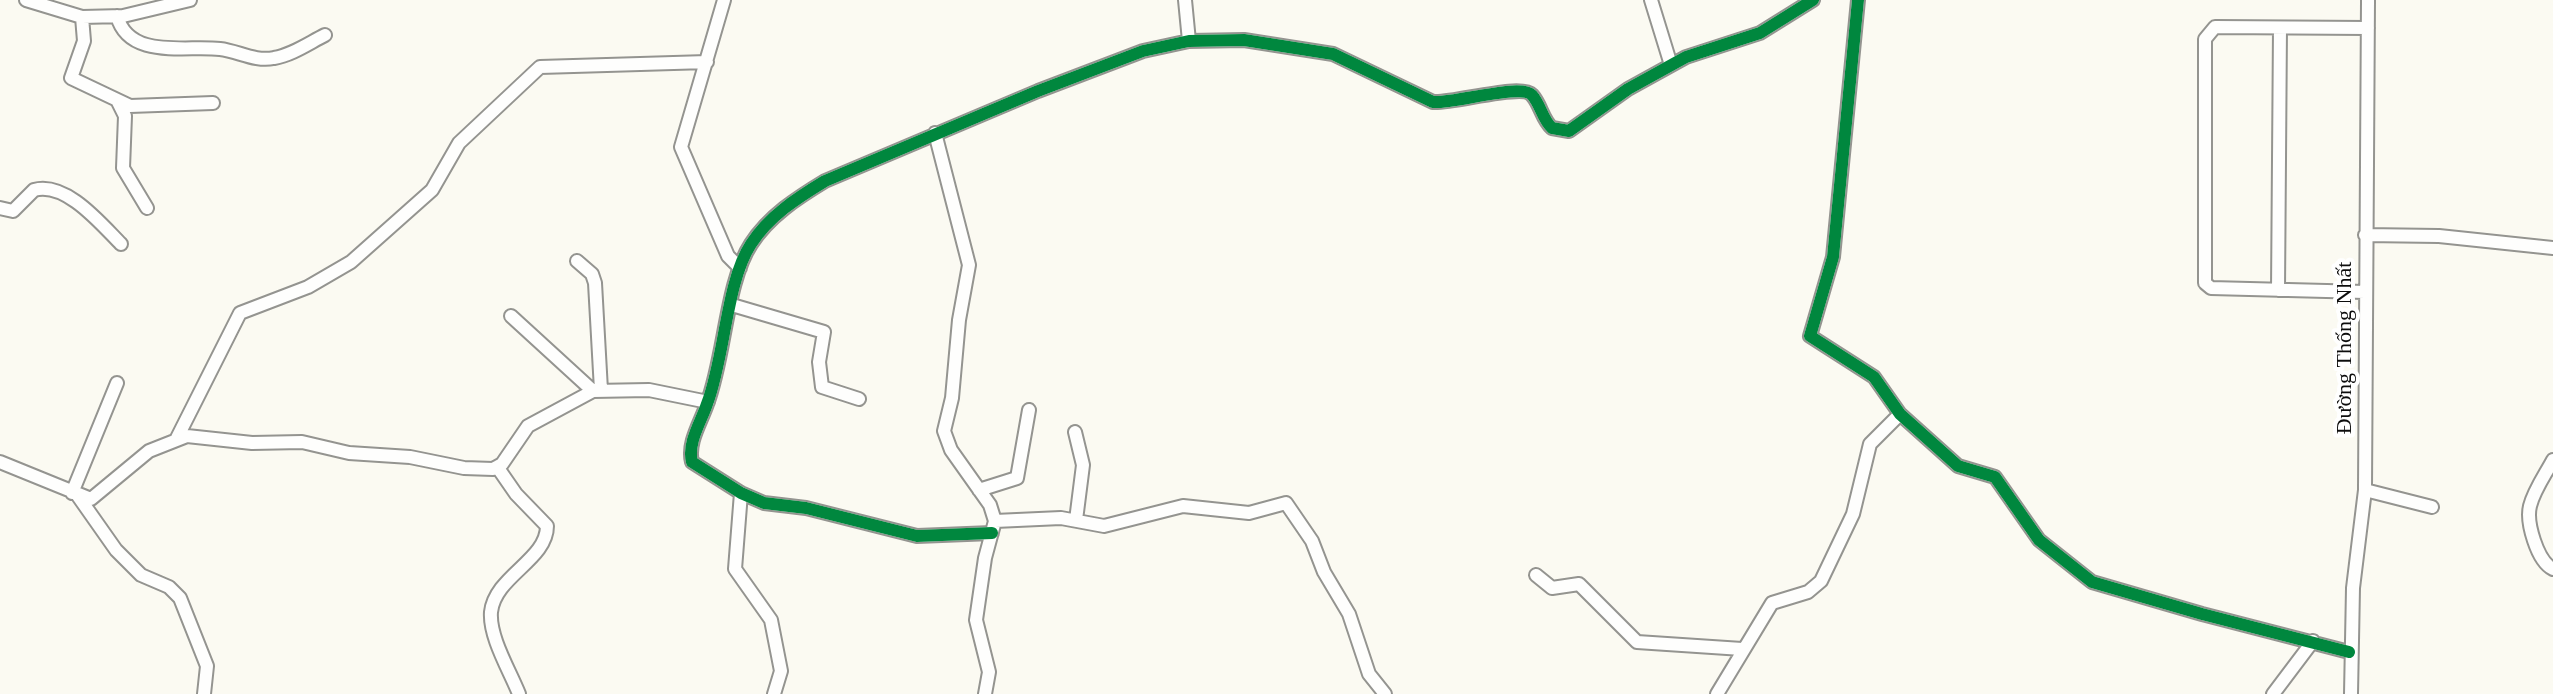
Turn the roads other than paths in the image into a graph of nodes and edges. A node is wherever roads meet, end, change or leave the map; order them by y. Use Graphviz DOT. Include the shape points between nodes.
graph roads {
  1 [pos="26,0"];
  2 [pos="190,0"];
  3 [pos="724,0"];
  4 [pos="1185,0"];
  5 [pos="1651,0"];
  6 [pos="1813,0"];
  7 [pos="1858,0"];
  8 [pos="2368,7"];
  9 [pos="117,16"];
  10 [pos="82,17"];
  11 [pos="2280,28"];
  12 [pos="2368,28"];
  13 [pos="325,35"];
  14 [pos="1189,41"];
  15 [pos="707,62"];
  16 [pos="1671,65"];
  17 [pos="118,102"];
  18 [pos="213,103"];
  19 [pos="935,133"];
  20 [pos="0,208"];
  21 [pos="147,208"];
  22 [pos="2365,235"];
  23 [pos="121,244"];
  24 [pos="2553,248"];
  25 [pos="577,261"];
  26 [pos="740,268"];
  27 [pos="2278,290"];
  28 [pos="2365,292"];
  29 [pos="732,305"];
  30 [pos="511,316"];
  31 [pos="117,383"];
  32 [pos="597,390"];
  33 [pos="859,399"];
  34 [pos="708,402"];
  35 [pos="1029,410"];
  36 [pos="1900,414"];
  37 [pos="1075,432"];
  38 [pos="177,438"];
  39 [pos="2553,460"];
  40 [pos="0,462"];
  41 [pos="498,468"];
  42 [pos="979,490"];
  43 [pos="2365,490"];
  44 [pos="741,493"];
  45 [pos="75,494"];
  46 [pos="2432,507"];
  47 [pos="1076,520"];
  48 [pos="994,527"];
  49 [pos="2553,569"];
  50 [pos="1536,575"];
  51 [pos="2313,641"];
  52 [pos="1742,649"];
  53 [pos="2349,652"];
  54 [pos="204,694"];
  55 [pos="519,694"];
  56 [pos="774,694"];
  57 [pos="985,694"];
  58 [pos="1385,694"];
  59 [pos="1717,694"];
  60 [pos="2273,694"];
  61 [pos="2351,694"];
  1 -- 10 [label="street"];
  2 -- 9 [label="street"];
  3 -- 15 [label="street"];
  4 -- 14 [label="street"];
  5 -- 16 [label="street"];
  6 -- 16 [label="street" via="1760,33"];
  7 -- 36 [label="street" via="1833,257 1810,336 1874,377"];
  8 -- 12 [label="street, Đường Thống Nhất"];
  9 -- 10 [label="street"];
  9 -- 13 [label="street" via="121,27 154,49 217,48 263,59 285,55"];
  10 -- 17 [label="street" via="84,41 71,78"];
  11 -- 12 [label="street"];
  11 -- 27 [label="street"];
  11 -- 27 [label="street" via="2215,27 2205,39 2205,283 2211,288"];
  12 -- 22 [label="street, Đường Thống Nhất"];
  14 -- 16 [label="street" via="1244,40 1333,54 1433,102 1522,90 1533,96 1546,122 1560,131 1569,131"];
  14 -- 19 [label="street" via="1143,51"];
  15 -- 26 [label="street" via="681,147 728,256"];
  15 -- 38 [label="street" via="540,67 459,143 432,190 351,262 308,287 240,313"];
  17 -- 18 [label="street" via="138,107"];
  17 -- 21 [label="street" via="125,116 123,168"];
  19 -- 26 [label="street" via="802,195 762,228"];
  19 -- 42 [label="street" via="969,265 944,431"];
  20 -- 23 [label="street" via="13,211 34,190 49,189 85,210"];
  22 -- 24 [label="street" via="2439,236"];
  22 -- 28 [label="street, Đường Thống Nhất"];
  25 -- 32 [label="street" via="595,283"];
  26 -- 29 [label="street"];
  27 -- 28 [label="street"];
  28 -- 43 [label="street, Đường Thống Nhất"];
  29 -- 33 [label="street" via="824,332 822,387"];
  29 -- 34 [label="street"];
  30 -- 32 [label="street"];
  31 -- 45 [label="street"];
  32 -- 34 [label="street" via="649,390"];
  32 -- 41 [label="street" via="528,426"];
  34 -- 44 [label="street" via="691,446 692,462"];
  35 -- 42 [label="street" via="1017,478"];
  36 -- 51 [label="street" via="1958,466 1995,477 2039,540 2092,582"];
  36 -- 52 [label="street" via="1870,444 1853,514 1821,581 1808,592 1772,603"];
  37 -- 47 [label="street" via="1083,465"];
  38 -- 41 [label="street" via="302,442 349,453"];
  38 -- 45 [label="street" via="149,451 98,496"];
  39 -- 49 [label="street" via="2529,513 2544,563"];
  40 -- 45 [label="street"];
  41 -- 55 [label="street" via="547,526 543,541 503,586 491,610"];
  42 -- 48 [label="street" via="990,505"];
  43 -- 46 [label="street"];
  43 -- 53 [label="street, Đường Thống Nhất"];
  44 -- 48 [label="street" via="764,503 806,508 908,535"];
  44 -- 56 [label="street" via="735,569 771,620 781,671"];
  45 -- 54 [label="street" via="141,575 180,598 207,666"];
  47 -- 48 [label="street" via="1024,518"];
  47 -- 58 [label="street" via="1104,526 1183,506 1249,513 1286,503 1312,541 1346,607 1369,674"];
  48 -- 57 [label="street" via="976,620 989,672"];
  50 -- 52 [label="street" via="1552,588 1579,584 1637,642"];
  51 -- 53 [label="street"];
  51 -- 60 [label="street"];
  52 -- 59 [label="street"];
  53 -- 61 [label="street, Đường Thống Nhất"];
}
